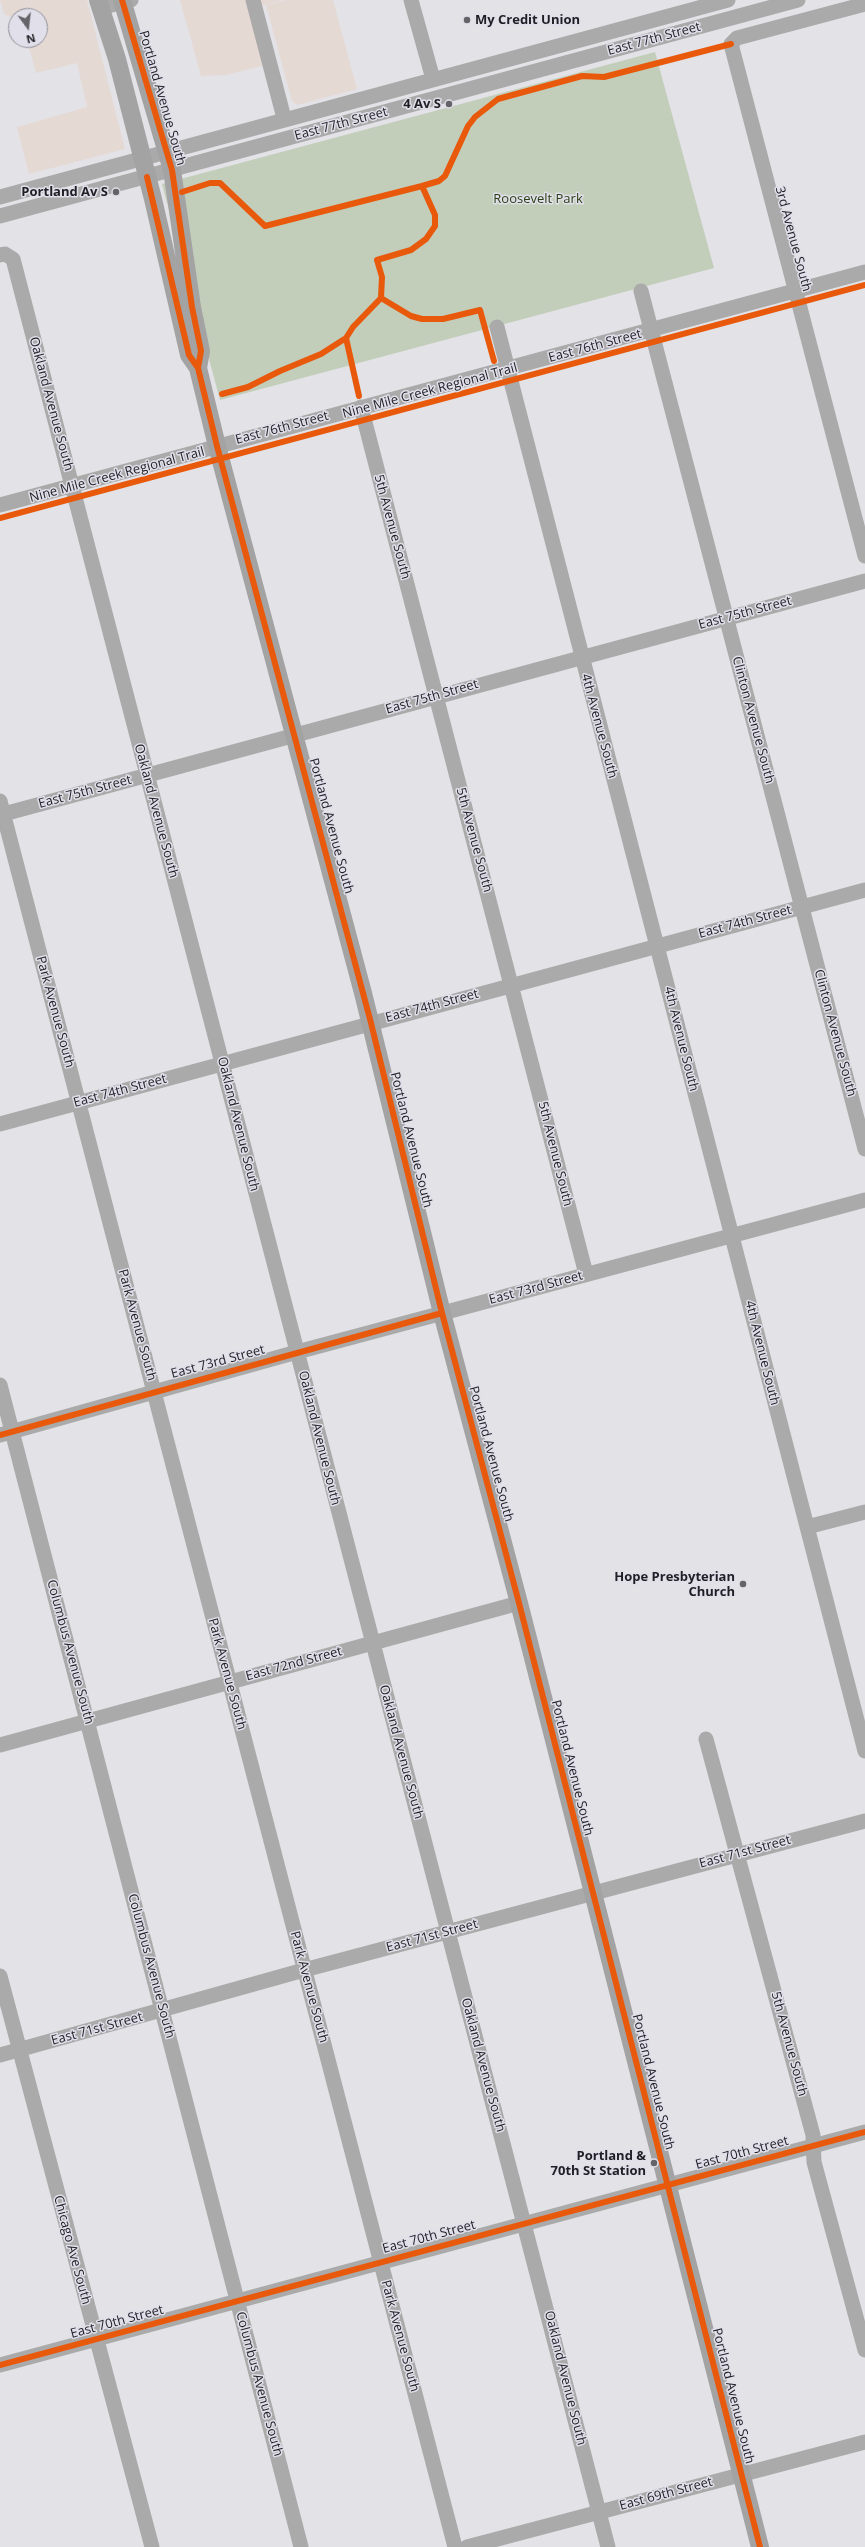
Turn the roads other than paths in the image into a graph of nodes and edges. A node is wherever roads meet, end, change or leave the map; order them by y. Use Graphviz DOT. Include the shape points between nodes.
graph roads {
  1 [pos="253,0"];
  2 [pos="411,0"];
  3 [pos="728,0"];
  4 [pos="798,0"];
  5 [pos="125,1"];
  6 [pos="99,4"];
  7 [pos="865,4"];
  8 [pos="433,79"];
  9 [pos="284,118"];
  10 [pos="166,151"];
  11 [pos="143,158"];
  12 [pos="172,170"];
  13 [pos="147,177"];
  14 [pos="0,197"];
  15 [pos="0,216"];
  16 [pos="6,257"];
  17 [pos="865,272"];
  18 [pos="795,290"];
  19 [pos="641,291"];
  20 [pos="497,327"];
  21 [pos="652,330"];
  22 [pos="198,368"];
  23 [pos="508,369"];
  24 [pos="361,407"];
  25 [pos="217,446"];
  26 [pos="72,485"];
  27 [pos="0,506"];
  28 [pos="865,556"];
  29 [pos="865,581"];
  30 [pos="726,618"];
  31 [pos="581,657"];
  32 [pos="436,695"];
  33 [pos="296,736"];
  34 [pos="147,776"];
  35 [pos="1,810"];
  36 [pos="865,890"];
  37 [pos="802,907"];
  38 [pos="657,946"];
  39 [pos="512,985"];
  40 [pos="370,1023"];
  41 [pos="222,1063"];
  42 [pos="78,1102"];
  43 [pos="0,1124"];
  44 [pos="865,1149"];
  45 [pos="865,1200"];
  46 [pos="731,1235"];
  47 [pos="586,1274"];
  48 [pos="442,1313"];
  49 [pos="297,1352"];
  50 [pos="0,1385"];
  51 [pos="154,1391"];
  52 [pos="6,1433"];
  53 [pos="865,1512"];
  54 [pos="807,1527"];
  55 [pos="519,1603"];
  56 [pos="372,1643"];
  57 [pos="229,1681"];
  58 [pos="88,1721"];
  59 [pos="706,1739"];
  60 [pos="0,1745"];
  61 [pos="865,1751"];
  62 [pos="865,1820"];
  63 [pos="737,1854"];
  64 [pos="593,1893"];
  65 [pos="448,1931"];
  66 [pos="304,1970"];
  67 [pos="0,1976"];
  68 [pos="163,2011"];
  69 [pos="20,2050"];
  70 [pos="0,2055"];
  71 [pos="865,2132"];
  72 [pos="814,2145"];
  73 [pos="668,2184"];
  74 [pos="525,2222"];
  75 [pos="381,2261"];
  76 [pos="237,2300"];
  77 [pos="95,2339"];
  78 [pos="865,2350"];
  79 [pos="0,2365"];
  80 [pos="865,2442"];
  81 [pos="741,2473"];
  82 [pos="599,2512"];
  83 [pos="152,2547"];
  84 [pos="301,2547"];
  85 [pos="455,2547"];
  86 [pos="467,2547"];
  87 [pos="608,2547"];
  88 [pos="760,2547"];
  1 -- 9 [label="street"];
  2 -- 8 [label="street"];
  3 -- 8 [label="street, East 77th Street"];
  4 -- 12 [label="street, East 77th Street"];
  5 -- 6 [label="street"];
  5 -- 10 [label="main road, Portland Avenue South"];
  6 -- 11 [label="main road, Portland Avenue South" via="111,37"];
  7 -- 18 [label="street, 3rd Avenue South" via="737,38 731,44"];
  8 -- 9 [label="street, East 77th Street"];
  9 -- 10 [label="street, East 77th Street"];
  10 -- 11 [label="street, East 77th Street"];
  10 -- 12 [label="main road, Portland Avenue South"];
  11 -- 13 [label="main road, Portland Avenue South"];
  11 -- 14 [label="street, East 77th Street"];
  12 -- 13 [label="street, East 77th Street"];
  12 -- 22 [label="main road, Portland Avenue South" via="192,307 202,351"];
  13 -- 15 [label="street, East 77th Street"];
  13 -- 22 [label="main road, Portland Avenue South" via="189,355"];
  16 -- 26 [label="street, Oakland Avenue South"];
  17 -- 18 [label="street, East 76th Street"];
  18 -- 21 [label="street, East 76th Street"];
  18 -- 28 [label="street, 3rd Avenue South"];
  19 -- 21 [label="street, Clinton Avenue South"];
  20 -- 23 [label="street, 4th Avenue South"];
  21 -- 23 [label="street, East 76th Street"];
  21 -- 30 [label="street, Clinton Avenue South"];
  22 -- 25 [label="main road, Portland Avenue South"];
  23 -- 24 [label="street, East 76th Street"];
  23 -- 31 [label="street, 4th Avenue South"];
  24 -- 25 [label="street, East 76th Street"];
  24 -- 32 [label="street, 5th Avenue South"];
  25 -- 26 [label="street, East 76th Street"];
  25 -- 33 [label="main road, Portland Avenue South"];
  26 -- 27 [label="street, East 76th Street"];
  26 -- 34 [label="street, Oakland Avenue South"];
  29 -- 30 [label="street, East 75th Street"];
  30 -- 31 [label="street, East 75th Street"];
  30 -- 37 [label="street, Clinton Avenue South"];
  31 -- 32 [label="street, East 75th Street"];
  31 -- 38 [label="street, 4th Avenue South"];
  32 -- 33 [label="street, East 75th Street"];
  32 -- 39 [label="street, 5th Avenue South"];
  33 -- 34 [label="street, East 75th Street"];
  33 -- 40 [label="main road, Portland Avenue South"];
  34 -- 35 [label="street, East 75th Street"];
  34 -- 41 [label="street, Oakland Avenue South"];
  35 -- 42 [label="street, Park Avenue South"];
  36 -- 37 [label="street, East 74th Street"];
  37 -- 38 [label="street, East 74th Street"];
  37 -- 44 [label="street, Clinton Avenue South"];
  38 -- 39 [label="street, East 74th Street"];
  38 -- 46 [label="street, 4th Avenue South"];
  39 -- 40 [label="street, East 74th Street"];
  39 -- 47 [label="street, 5th Avenue South"];
  40 -- 41 [label="street, East 74th Street"];
  40 -- 48 [label="main road, Portland Avenue South"];
  41 -- 42 [label="street, East 74th Street"];
  41 -- 49 [label="street, Oakland Avenue South"];
  42 -- 43 [label="street, East 74th Street"];
  42 -- 51 [label="street, Park Avenue South"];
  45 -- 46 [label="street, East 73rd Street"];
  46 -- 47 [label="street, East 73rd Street"];
  46 -- 54 [label="street, 4th Avenue South"];
  47 -- 48 [label="street, East 73rd Street"];
  48 -- 49 [label="street, East 73rd Street"];
  48 -- 55 [label="main road, Portland Avenue South"];
  49 -- 51 [label="street, East 73rd Street"];
  49 -- 56 [label="street, Oakland Avenue South"];
  50 -- 52 [label="street, Columbus Avenue South"];
  51 -- 52 [label="street, East 73rd Street"];
  51 -- 57 [label="street, Park Avenue South"];
  52 -- 58 [label="street, Columbus Avenue South"];
  53 -- 54 [label="street"];
  54 -- 61 [label="street, 4th Avenue South"];
  55 -- 56 [label="street, East 72nd Street"];
  55 -- 64 [label="main road, Portland Avenue South"];
  56 -- 57 [label="street, East 72nd Street"];
  56 -- 65 [label="street, Oakland Avenue South"];
  57 -- 58 [label="street, East 72nd Street"];
  57 -- 66 [label="street, Park Avenue South"];
  58 -- 60 [label="street, East 72nd Street"];
  58 -- 68 [label="street, Columbus Avenue South"];
  59 -- 63 [label="street, 5th Avenue South"];
  62 -- 63 [label="street, East 71st Street"];
  63 -- 64 [label="street, East 71st Street"];
  63 -- 72 [label="street, 5th Avenue South"];
  64 -- 65 [label="street, East 71st Street"];
  64 -- 73 [label="main road, Portland Avenue South"];
  65 -- 66 [label="street, East 71st Street"];
  65 -- 74 [label="street, Oakland Avenue South"];
  66 -- 68 [label="street, East 71st Street"];
  66 -- 75 [label="street, Park Avenue South"];
  67 -- 69 [label="street, Chicago Ave South"];
  68 -- 69 [label="street, East 71st Street"];
  68 -- 76 [label="street, Columbus Avenue South"];
  69 -- 70 [label="street, East 71st Street"];
  69 -- 77 [label="street, Chicago Ave South"];
  71 -- 72 [label="street, East 70th Street"];
  72 -- 73 [label="street, East 70th Street"];
  72 -- 78 [label="street, 5th Avenue South" via="814,2162"];
  73 -- 74 [label="street, East 70th Street"];
  73 -- 81 [label="main road, Portland Avenue South"];
  74 -- 75 [label="street, East 70th Street"];
  74 -- 82 [label="street, Oakland Avenue South"];
  75 -- 76 [label="street, East 70th Street"];
  75 -- 85 [label="street, Park Avenue South"];
  76 -- 77 [label="street, East 70th Street"];
  76 -- 84 [label="street, Columbus Avenue South"];
  77 -- 79 [label="street, East 70th Street"];
  77 -- 83 [label="street, Chicago Ave South"];
  80 -- 81 [label="street, East 69th Street"];
  81 -- 82 [label="street, East 69th Street"];
  81 -- 88 [label="main road, Portland Avenue South"];
  82 -- 86 [label="street, East 69th Street"];
  82 -- 87 [label="street, Oakland Avenue South"];
}
